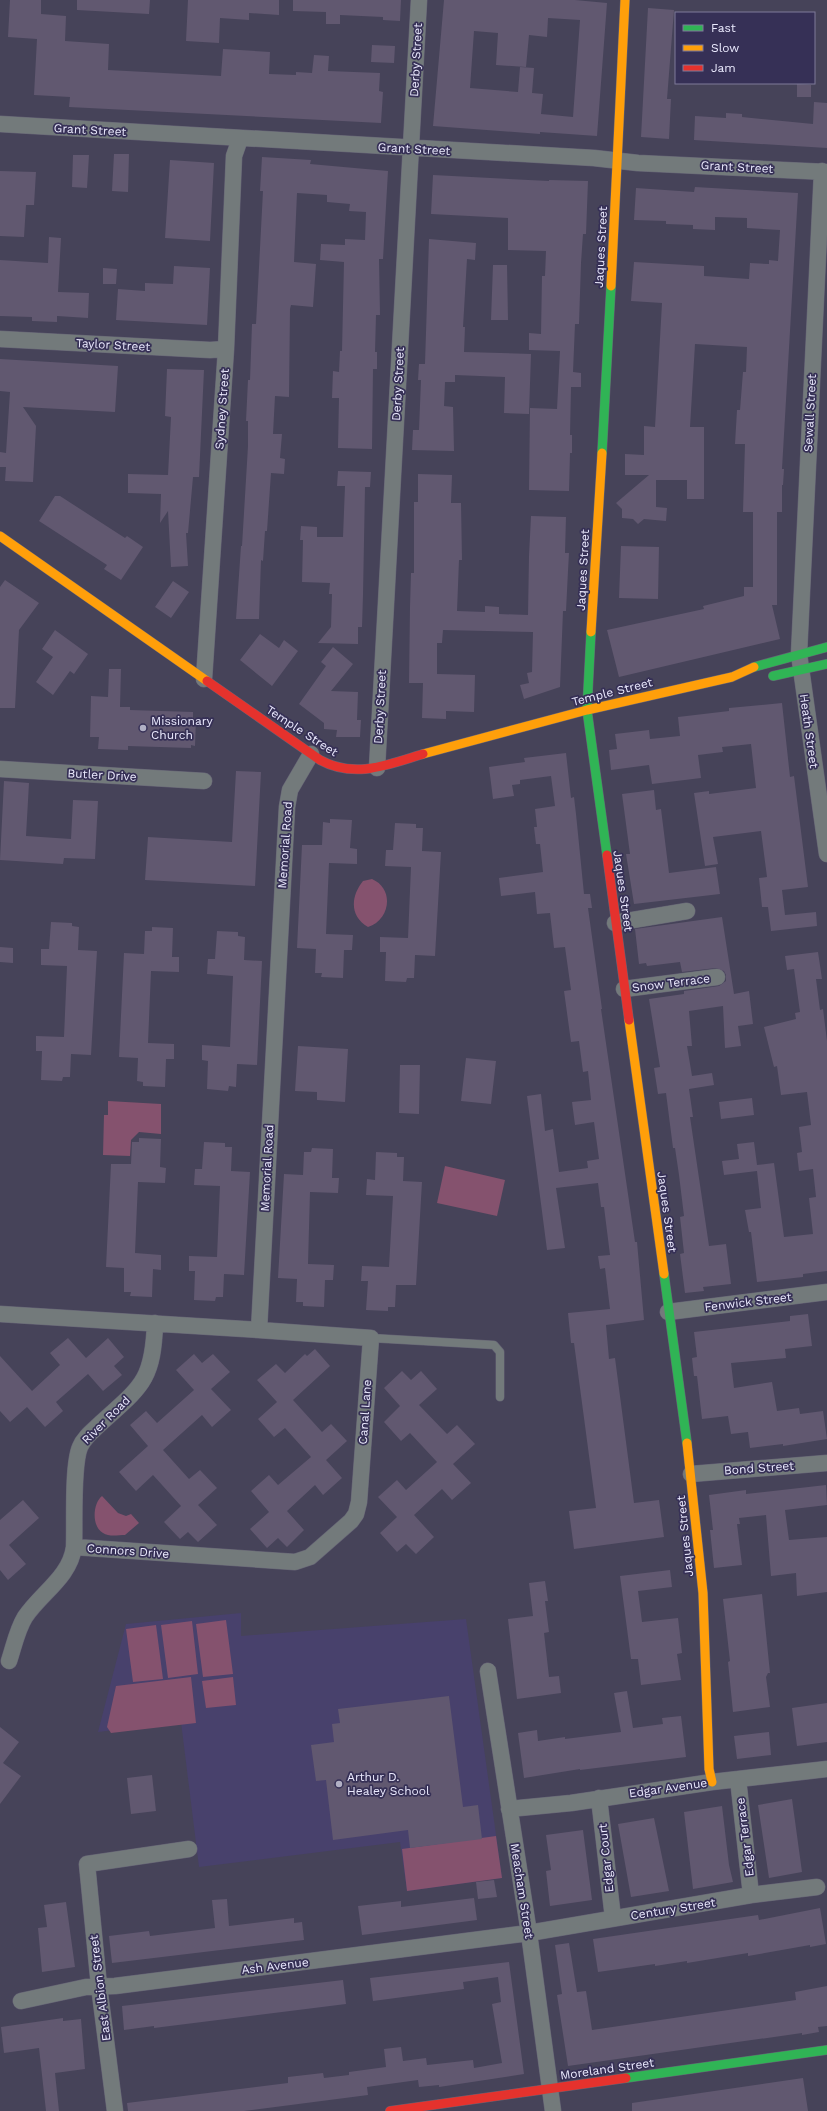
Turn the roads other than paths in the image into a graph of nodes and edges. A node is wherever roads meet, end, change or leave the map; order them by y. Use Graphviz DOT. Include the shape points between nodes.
graph roads {
  1 [pos="419,0"];
  2 [pos="625,0"];
  3 [pos="0,124"];
  4 [pos="240,139"];
  5 [pos="411,149"];
  6 [pos="617,159"];
  7 [pos="824,171"];
  8 [pos="0,339"];
  9 [pos="226,349"];
  10 [pos="0,536"];
  11 [pos="827,647"];
  12 [pos="799,662"];
  13 [pos="827,664"];
  14 [pos="732,677"];
  15 [pos="204,679"];
  16 [pos="586,710"];
  17 [pos="311,754"];
  18 [pos="377,768"];
  19 [pos="0,769"];
  20 [pos="204,781"];
  21 [pos="825,825"];
  22 [pos="827,854"];
  23 [pos="687,911"];
  24 [pos="615,923"];
  25 [pos="717,977"];
  26 [pos="624,989"];
  27 [pos="827,1292"];
  28 [pos="668,1312"];
  29 [pos="0,1314"];
  30 [pos="155,1323"];
  31 [pos="259,1330"];
  32 [pos="371,1338"];
  33 [pos="500,1397"];
  34 [pos="827,1463"];
  35 [pos="691,1474"];
  36 [pos="74,1547"];
  37 [pos="291,1562"];
  38 [pos="10,1661"];
  39 [pos="488,1672"];
  40 [pos="827,1769"];
  41 [pos="738,1779"];
  42 [pos="712,1782"];
  43 [pos="599,1798"];
  44 [pos="509,1809"];
  45 [pos="189,1849"];
  46 [pos="817,1887"];
  47 [pos="752,1895"];
  48 [pos="613,1918"];
  49 [pos="529,1933"];
  50 [pos="99,1986"];
  51 [pos="21,2001"];
  52 [pos="827,2050"];
  53 [pos="550,2089"];
  54 [pos="115,2111"];
  55 [pos="390,2111"];
  56 [pos="553,2111"];
  1 -- 5 [label="street, Derby Street"];
  2 -- 6 [label="street, Jaques Street"];
  3 -- 4 [label="street, Grant Street"];
  4 -- 5 [label="street, Grant Street"];
  4 -- 9 [label="street, Sydney Street" via="234,156"];
  5 -- 6 [label="street, Grant Street"];
  5 -- 18 [label="street, Derby Street"];
  6 -- 7 [label="street, Grant Street" via="638,163"];
  6 -- 16 [label="street, Jaques Street"];
  7 -- 12 [label="street, Sewall Street"];
  8 -- 9 [label="street, Taylor Street"];
  9 -- 15 [label="street, Sydney Street"];
  10 -- 15 [label="street, Temple Street"];
  11 -- 12 [label="street, Temple Street"];
  12 -- 13 [label="street, Temple Street"];
  12 -- 14 [label="street, Temple Street" via="761,664"];
  12 -- 14 [label="street, Temple Street" via="762,677"];
  12 -- 21 [label="street, Heath Street"];
  14 -- 16 [label="street, Temple Street"];
  15 -- 17 [label="street, Temple Street"];
  16 -- 18 [label="street, Temple Street"];
  16 -- 24 [label="street, Jaques Street"];
  17 -- 18 [label="street, Temple Street" via="326,764 341,769"];
  17 -- 31 [label="street, Memorial Road" via="290,790 287,807"];
  19 -- 20 [label="street, Butler Drive"];
  21 -- 22 [label="street, Heath Street"];
  23 -- 24 [label="street"];
  24 -- 26 [label="street, Jaques Street"];
  25 -- 26 [label="street, Snow Terrace"];
  26 -- 28 [label="street, Jaques Street"];
  27 -- 28 [label="street, Fenwick Street"];
  28 -- 35 [label="street, Jaques Street"];
  29 -- 30 [label="street"];
  30 -- 31 [label="street"];
  30 -- 36 [label="street, River Road" via="153,1351 145,1379 136,1391 88,1435 78,1450"];
  31 -- 32 [label="street"];
  32 -- 33 [label="lane" via="494,1345 500,1354"];
  32 -- 37 [label="street, Canal Lane" via="358,1510 348,1524 313,1554 303,1560"];
  34 -- 35 [label="street, Bond Street"];
  35 -- 42 [label="street, Jaques Street" via="703,1593 709,1769"];
  36 -- 37 [label="street, Connors Drive"];
  36 -- 38 [label="street, Connors Drive" via="72,1560 67,1569 25,1617 19,1628"];
  39 -- 44 [label="street, Meacham Street"];
  40 -- 41 [label="street, Edgar Avenue"];
  41 -- 42 [label="street, Edgar Avenue"];
  41 -- 47 [label="street, Edgar Terrace"];
  42 -- 43 [label="street, Edgar Avenue"];
  43 -- 44 [label="street, Edgar Avenue"];
  43 -- 48 [label="street, Edgar Court"];
  44 -- 49 [label="street, Meacham Street"];
  45 -- 50 [label="street, East Albion Street" via="87,1864"];
  46 -- 47 [label="street, Century Street"];
  47 -- 48 [label="street, Century Street"];
  48 -- 49 [label="street, Century Street"];
  49 -- 50 [label="street, Ash Avenue"];
  49 -- 53 [label="street, Meacham Street"];
  50 -- 51 [label="street, Ash Avenue"];
  50 -- 54 [label="street, East Albion Street"];
  52 -- 53 [label="street, Moreland Street"];
  53 -- 55 [label="street, Moreland Street"];
  53 -- 56 [label="street, Meacham Street"];
}
